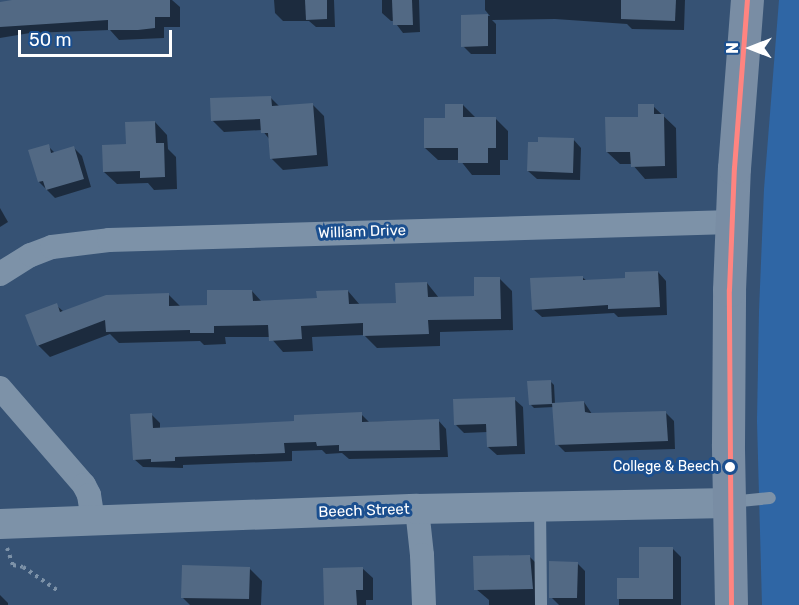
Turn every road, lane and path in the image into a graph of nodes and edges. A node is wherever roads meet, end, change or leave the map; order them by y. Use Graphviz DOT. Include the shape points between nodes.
graph roads {
  1 [pos="747,0"];
  2 [pos="732,222"];
  3 [pos="0,274"];
  4 [pos="0,388"];
  5 [pos="770,498"];
  6 [pos="729,503"];
  7 [pos="540,507"];
  8 [pos="417,509"];
  9 [pos="93,521"];
  10 [pos="2,532"];
  11 [pos="57,590"];
  12 [pos="424,605"];
  13 [pos="541,605"];
  14 [pos="731,605"];
  1 -- 2 [label="main road"];
  2 -- 3 [label="street, William Drive" via="109,240 52,247"];
  2 -- 6 [label="main road"];
  4 -- 9 [label="street" via="84,485"];
  5 -- 6 [label="lane"];
  6 -- 7 [label="street, Beech Street"];
  6 -- 14 [label="main road"];
  7 -- 8 [label="street, Beech Street"];
  7 -- 13 [label="lane"];
  8 -- 9 [label="street, Beech Street"];
  8 -- 12 [label="street"];
  9 -- 10 [label="street, Beech Street"];
  10 -- 11 [label="path" via="14,566 23,567"];
}
